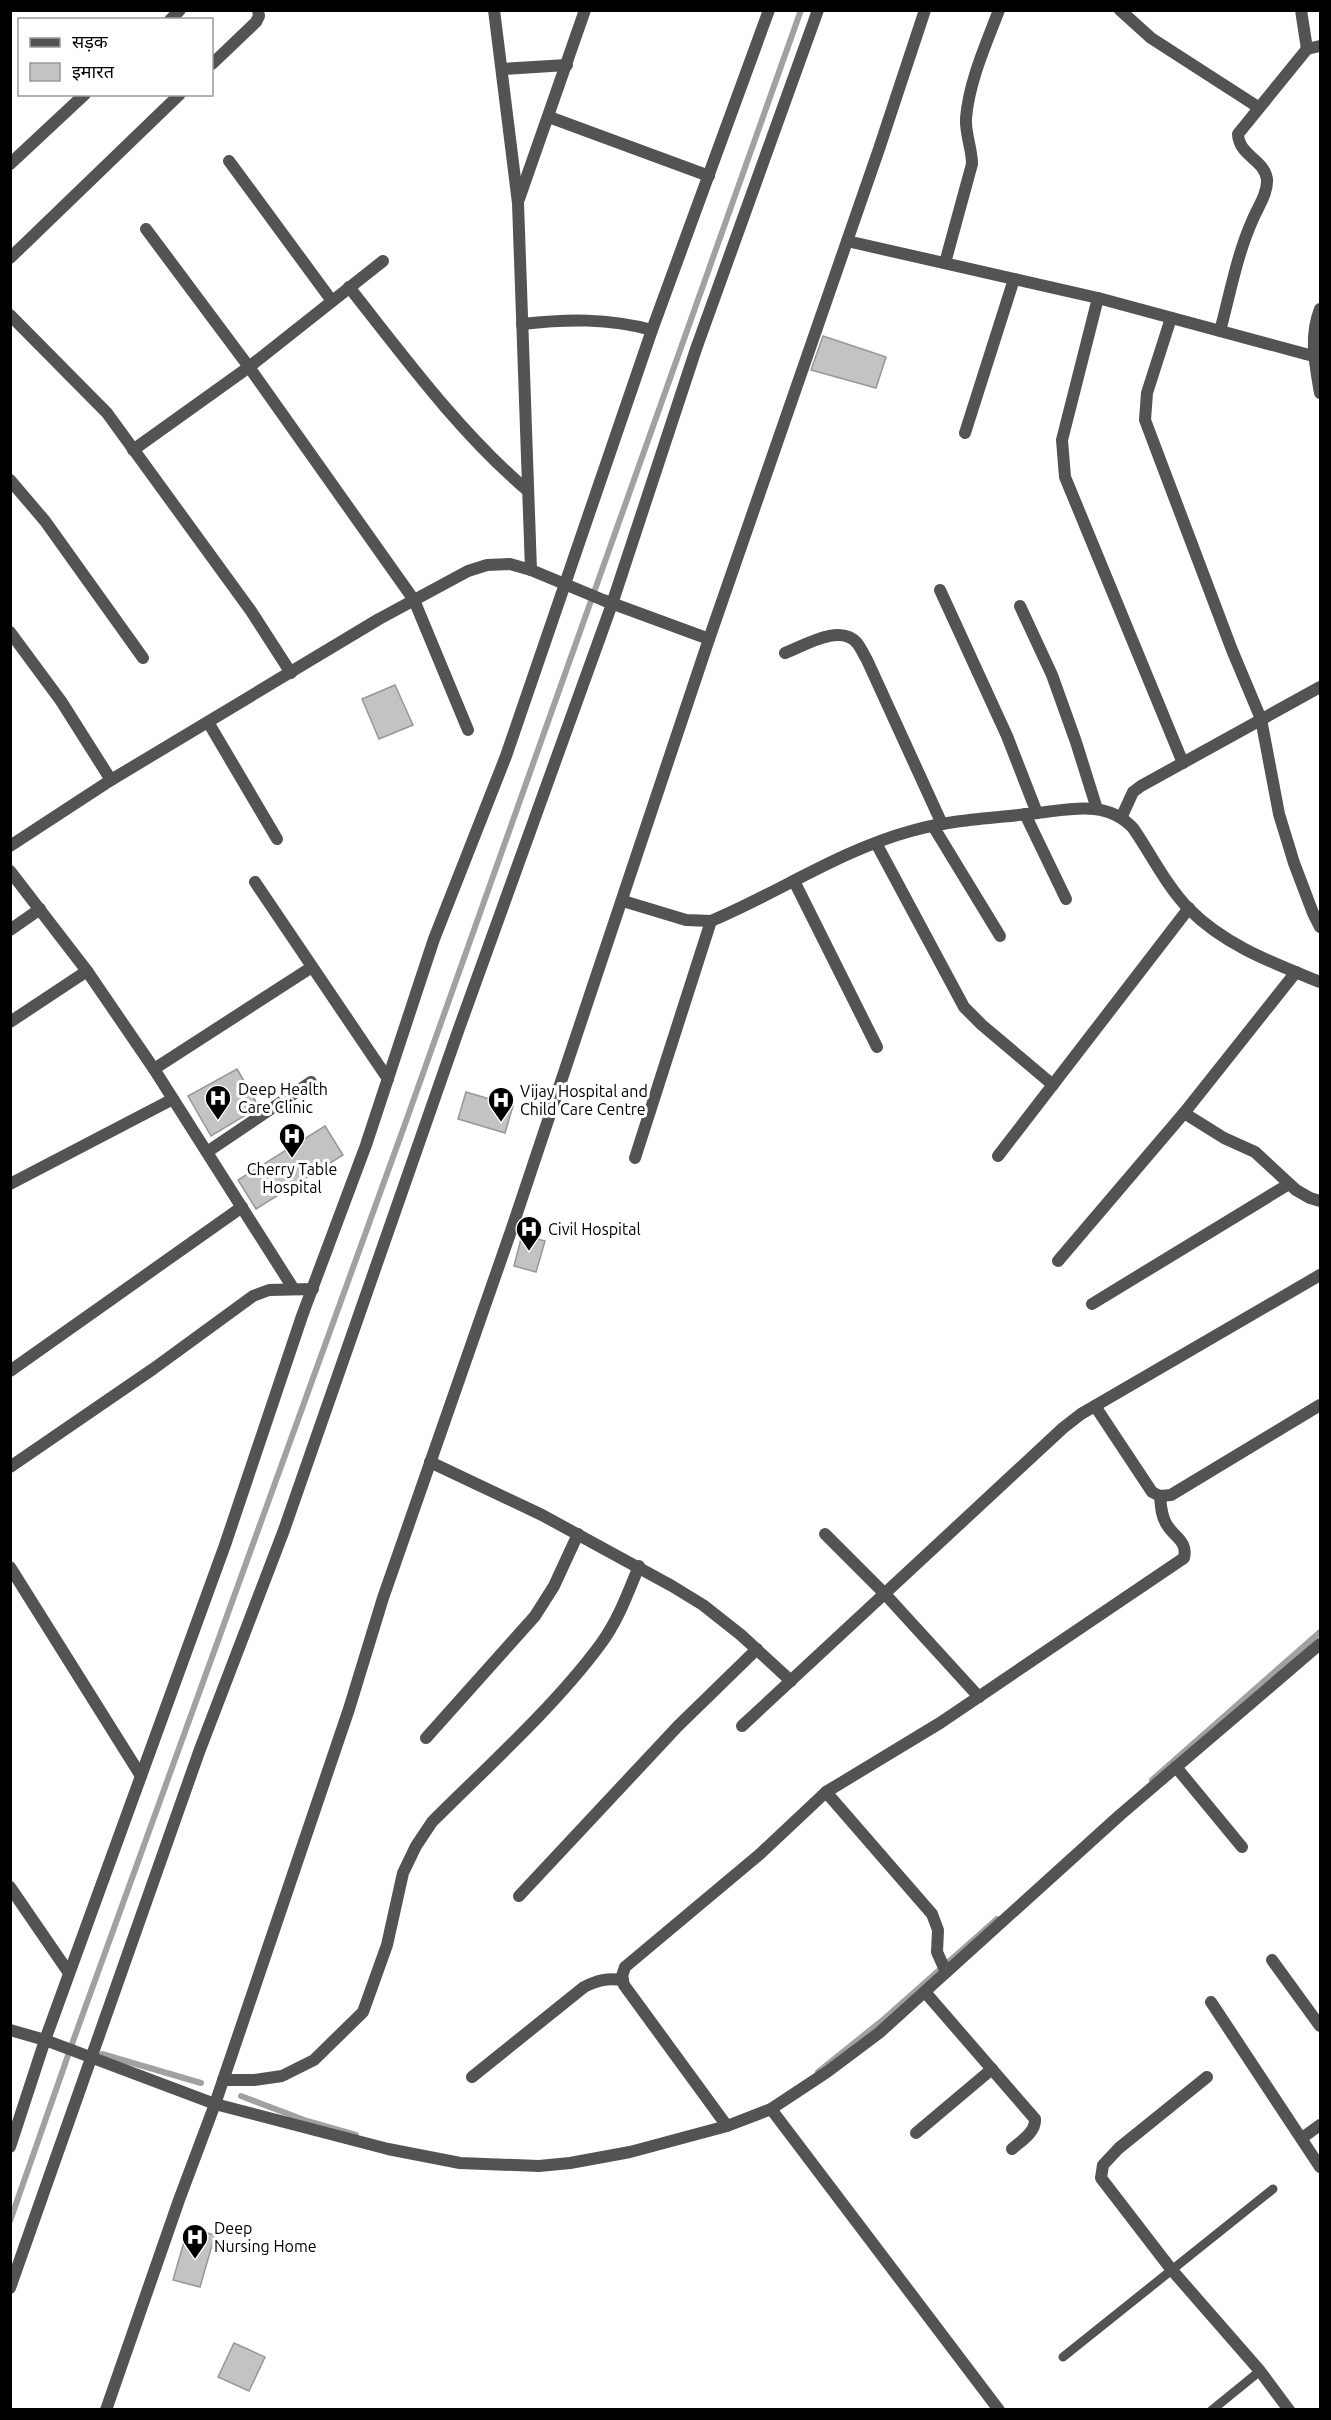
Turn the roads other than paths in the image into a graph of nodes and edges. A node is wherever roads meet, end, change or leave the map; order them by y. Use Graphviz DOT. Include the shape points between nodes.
graph roads {
  1 [pos="258,10"];
  2 [pos="494,10"];
  3 [pos="585,10"];
  4 [pos="769,10"];
  5 [pos="818,10"];
  6 [pos="925,10"];
  7 [pos="999,10"];
  8 [pos="1120,10"];
  9 [pos="1301,10"];
  10 [pos="1320,46"];
  11 [pos="1307,49"];
  12 [pos="213,63"];
  13 [pos="567,65"];
  14 [pos="502,69"];
  15 [pos="83,96"];
  16 [pos="178,96"];
  17 [pos="1258,107"];
  18 [pos="549,117"];
  19 [pos="230,161"];
  20 [pos="10,164"];
  21 [pos="709,176"];
  22 [pos="518,203"];
  23 [pos="146,230"];
  24 [pos="847,241"];
  25 [pos="10,258"];
  26 [pos="383,261"];
  27 [pos="945,263"];
  28 [pos="1014,279"];
  29 [pos="349,287"];
  30 [pos="1098,298"];
  31 [pos="332,301"];
  32 [pos="1320,309"];
  33 [pos="10,315"];
  34 [pos="1171,318"];
  35 [pos="522,324"];
  36 [pos="652,330"];
  37 [pos="1220,331"];
  38 [pos="1314,356"];
  39 [pos="249,367"];
  40 [pos="1319,377"];
  41 [pos="1320,393"];
  42 [pos="965,434"];
  43 [pos="133,450"];
  44 [pos="10,480"];
  45 [pos="528,491"];
  46 [pos="531,570"];
  47 [pos="563,585"];
  48 [pos="940,590"];
  49 [pos="414,600"];
  50 [pos="608,602"];
  51 [pos="1020,606"];
  52 [pos="10,632"];
  53 [pos="709,639"];
  54 [pos="784,653"];
  55 [pos="143,658"];
  56 [pos="291,673"];
  57 [pos="1320,687"];
  58 [pos="1261,719"];
  59 [pos="208,722"];
  60 [pos="468,730"];
  61 [pos="1183,763"];
  62 [pos="111,780"];
  63 [pos="1097,809"];
  64 [pos="1031,814"];
  65 [pos="1122,816"];
  66 [pos="938,825"];
  67 [pos="277,839"];
  68 [pos="876,843"];
  69 [pos="10,846"];
  70 [pos="10,871"];
  71 [pos="794,881"];
  72 [pos="255,882"];
  73 [pos="1066,899"];
  74 [pos="623,901"];
  75 [pos="1189,908"];
  76 [pos="40,909"];
  77 [pos="711,921"];
  78 [pos="1320,927"];
  79 [pos="10,930"];
  80 [pos="1000,936"];
  81 [pos="312,967"];
  82 [pos="87,970"];
  83 [pos="1296,972"];
  84 [pos="1320,982"];
  85 [pos="10,1022"];
  86 [pos="878,1047"];
  87 [pos="154,1069"];
  88 [pos="388,1079"];
  89 [pos="311,1082"];
  90 [pos="1053,1085"];
  91 [pos="173,1099"];
  92 [pos="1184,1113"];
  93 [pos="207,1152"];
  94 [pos="998,1156"];
  95 [pos="635,1158"];
  96 [pos="10,1184"];
  97 [pos="1289,1184"];
  98 [pos="1320,1201"];
  99 [pos="242,1207"];
  100 [pos="1058,1261"];
  101 [pos="1320,1275"];
  102 [pos="293,1288"];
  103 [pos="313,1289"];
  104 [pos="1092,1304"];
  105 [pos="10,1371"];
  106 [pos="1320,1405"];
  107 [pos="1095,1406"];
  108 [pos="430,1462"];
  109 [pos="10,1467"];
  110 [pos="1160,1496"];
  111 [pos="578,1534"];
  112 [pos="825,1534"];
  113 [pos="639,1566"];
  114 [pos="10,1567"];
  115 [pos="885,1594"];
  116 [pos="1320,1644"];
  117 [pos="757,1649"];
  118 [pos="791,1681"];
  119 [pos="979,1697"];
  120 [pos="742,1726"];
  121 [pos="426,1738"];
  122 [pos="1176,1767"];
  123 [pos="141,1776"];
  124 [pos="826,1792"];
  125 [pos="1242,1847"];
  126 [pos="10,1887"];
  127 [pos="519,1896"];
  128 [pos="1272,1960"];
  129 [pos="946,1972"];
  130 [pos="69,1973"];
  131 [pos="623,1980"];
  132 [pos="925,1992"];
  133 [pos="1211,2002"];
  134 [pos="1320,2026"];
  135 [pos="10,2030"];
  136 [pos="45,2040"];
  137 [pos="92,2060"];
  138 [pos="992,2069"];
  139 [pos="472,2077"];
  140 [pos="1208,2077"];
  141 [pos="223,2080"];
  142 [pos="215,2104"];
  143 [pos="771,2109"];
  144 [pos="1320,2125"];
  145 [pos="727,2126"];
  146 [pos="916,2133"];
  147 [pos="1302,2138"];
  148 [pos="10,2147"];
  149 [pos="1012,2149"];
  150 [pos="1320,2167"];
  151 [pos="1273,2189"];
  152 [pos="1171,2269"];
  153 [pos="10,2288"];
  154 [pos="1063,2357"];
  155 [pos="1260,2371"];
  156 [pos="106,2409"];
  157 [pos="999,2409"];
  158 [pos="1212,2409"];
  159 [pos="1289,2409"];
  1 -- 12 [label="street" via="256,22"];
  2 -- 14 [label="street"];
  3 -- 13 [label="street"];
  4 -- 21 [label="street"];
  5 -- 50 [label="street"];
  6 -- 24 [label="street"];
  7 -- 27 [label="street" via="966,117 972,164"];
  8 -- 17 [label="street" via="1151,38"];
  9 -- 11 [label="street"];
  10 -- 11 [label="street"];
  11 -- 17 [label="street"];
  13 -- 14 [label="street"];
  13 -- 18 [label="street"];
  14 -- 22 [label="street"];
  15 -- 20 [label="street"];
  16 -- 25 [label="street"];
  17 -- 37 [label="street" via="1238,134 1238,143 1263,168 1267,187 1241,249"];
  18 -- 21 [label="street"];
  18 -- 22 [label="street"];
  19 -- 31 [label="street"];
  21 -- 36 [label="street"];
  22 -- 35 [label="street"];
  23 -- 39 [label="street"];
  24 -- 27 [label="street"];
  24 -- 53 [label="street"];
  26 -- 29 [label="street"];
  27 -- 28 [label="street"];
  28 -- 30 [label="street"];
  28 -- 42 [label="street"];
  29 -- 31 [label="street"];
  29 -- 45 [label="street" via="436,397 502,469"];
  30 -- 34 [label="street"];
  30 -- 61 [label="street" via="1062,440 1065,477"];
  31 -- 39 [label="street"];
  32 -- 38 [label="street" via="1314,332"];
  33 -- 43 [label="street" via="107,413"];
  34 -- 37 [label="street"];
  34 -- 58 [label="street" via="1146,393 1145,420"];
  35 -- 36 [label="street" via="596,320"];
  35 -- 45 [label="street"];
  36 -- 47 [label="street"];
  37 -- 38 [label="street"];
  38 -- 40 [label="street"];
  39 -- 43 [label="street"];
  39 -- 49 [label="street"];
  40 -- 41 [label="street"];
  43 -- 56 [label="street" via="251,611"];
  44 -- 55 [label="street" via="45,521"];
  45 -- 46 [label="street"];
  46 -- 47 [label="street"];
  46 -- 49 [label="street" via="510,564 487,565"];
  47 -- 50 [label="street"];
  47 -- 88 [label="street" via="506,756 434,939"];
  48 -- 64 [label="street" via="1007,736"];
  49 -- 56 [label="street"];
  49 -- 60 [label="street"];
  50 -- 53 [label="street"];
  50 -- 137 [label="street" via="284,1530 199,1752"];
  51 -- 63 [label="street" via="1052,675"];
  52 -- 62 [label="street" via="61,700"];
  53 -- 74 [label="street"];
  54 -- 66 [label="street" via="837,634 856,642"];
  56 -- 59 [label="street"];
  57 -- 58 [label="street"];
  58 -- 61 [label="street"];
  58 -- 78 [label="street" via="1279,814"];
  59 -- 62 [label="street"];
  59 -- 67 [label="street"];
  61 -- 65 [label="street" via="1133,792"];
  62 -- 69 [label="street"];
  63 -- 64 [label="street"];
  63 -- 65 [label="street"];
  64 -- 66 [label="street"];
  64 -- 73 [label="street"];
  65 -- 75 [label="street"];
  66 -- 68 [label="street"];
  66 -- 80 [label="street"];
  68 -- 71 [label="street"];
  68 -- 90 [label="street" via="964,1007"];
  70 -- 76 [label="street"];
  71 -- 77 [label="street"];
  71 -- 86 [label="street"];
  72 -- 81 [label="street"];
  74 -- 77 [label="street" via="686,920"];
  74 -- 108 [label="street"];
  75 -- 83 [label="street" via="1226,939"];
  75 -- 90 [label="street"];
  76 -- 79 [label="street"];
  76 -- 82 [label="street"];
  77 -- 95 [label="street"];
  81 -- 87 [label="street"];
  81 -- 88 [label="street"];
  82 -- 85 [label="street"];
  82 -- 87 [label="street"];
  83 -- 84 [label="street"];
  83 -- 92 [label="street"];
  87 -- 91 [label="street"];
  88 -- 103 [label="street"];
  89 -- 93 [label="street"];
  90 -- 94 [label="street"];
  91 -- 93 [label="street"];
  91 -- 96 [label="street"];
  92 -- 97 [label="street" via="1255,1152"];
  92 -- 100 [label="street"];
  93 -- 99 [label="street"];
  97 -- 98 [label="street"];
  97 -- 104 [label="street"];
  99 -- 102 [label="street"];
  99 -- 105 [label="street"];
  101 -- 107 [label="street"];
  102 -- 103 [label="street"];
  102 -- 109 [label="street" via="253,1296"];
  103 -- 123 [label="street"];
  106 -- 110 [label="street" via="1171,1495"];
  107 -- 110 [label="street" via="1152,1492"];
  107 -- 115 [label="street" via="1063,1428"];
  108 -- 111 [label="street"];
  108 -- 141 [label="street"];
  110 -- 119 [label="street" via="1162,1514 1183,1544 1184,1558"];
  111 -- 113 [label="street"];
  111 -- 121 [label="street" via="535,1616"];
  112 -- 115 [label="street"];
  113 -- 117 [label="street" via="703,1605"];
  113 -- 141 [label="street" via="625,1602 601,1644 555,1698 432,1822 416,1846 403,1873 387,1945 363,2012 314,2060 282,2076"];
  114 -- 123 [label="street"];
  115 -- 118 [label="street"];
  115 -- 119 [label="street"];
  116 -- 122 [label="street"];
  117 -- 118 [label="street"];
  117 -- 127 [label="street" via="678,1726"];
  118 -- 120 [label="street"];
  119 -- 124 [label="street"];
  122 -- 125 [label="street"];
  122 -- 129 [label="street"];
  123 -- 130 [label="street"];
  124 -- 129 [label="street" via="932,1914 938,1930 937,1952"];
  124 -- 131 [label="street" via="760,1854 626,1967"];
  126 -- 130 [label="street"];
  128 -- 134 [label="street"];
  129 -- 132 [label="street"];
  130 -- 136 [label="street"];
  131 -- 139 [label="street" via="608,1978 584,1987"];
  131 -- 145 [label="street"];
  132 -- 138 [label="street"];
  132 -- 143 [label="street" via="879,2033"];
  133 -- 147 [label="street"];
  135 -- 136 [label="street"];
  136 -- 137 [label="street"];
  136 -- 148 [label="street"];
  137 -- 142 [label="street"];
  137 -- 153 [label="street"];
  138 -- 146 [label="street"];
  138 -- 149 [label="street" via="1035,2119 1032,2130"];
  140 -- 152 [label="street" via="1119,2148 1101,2172 1106,2187"];
  141 -- 142 [label="street"];
  142 -- 145 [label="street" via="388,2149 460,2163 510,2166 570,2163 630,2152"];
  142 -- 156 [label="street"];
  143 -- 145 [label="street"];
  143 -- 157 [label="street"];
  144 -- 147 [label="street"];
  147 -- 150 [label="street"];
  151 -- 152 [label="lane"];
  152 -- 154 [label="lane"];
  152 -- 155 [label="street"];
  155 -- 158 [label="lane"];
  155 -- 159 [label="street"];
}
